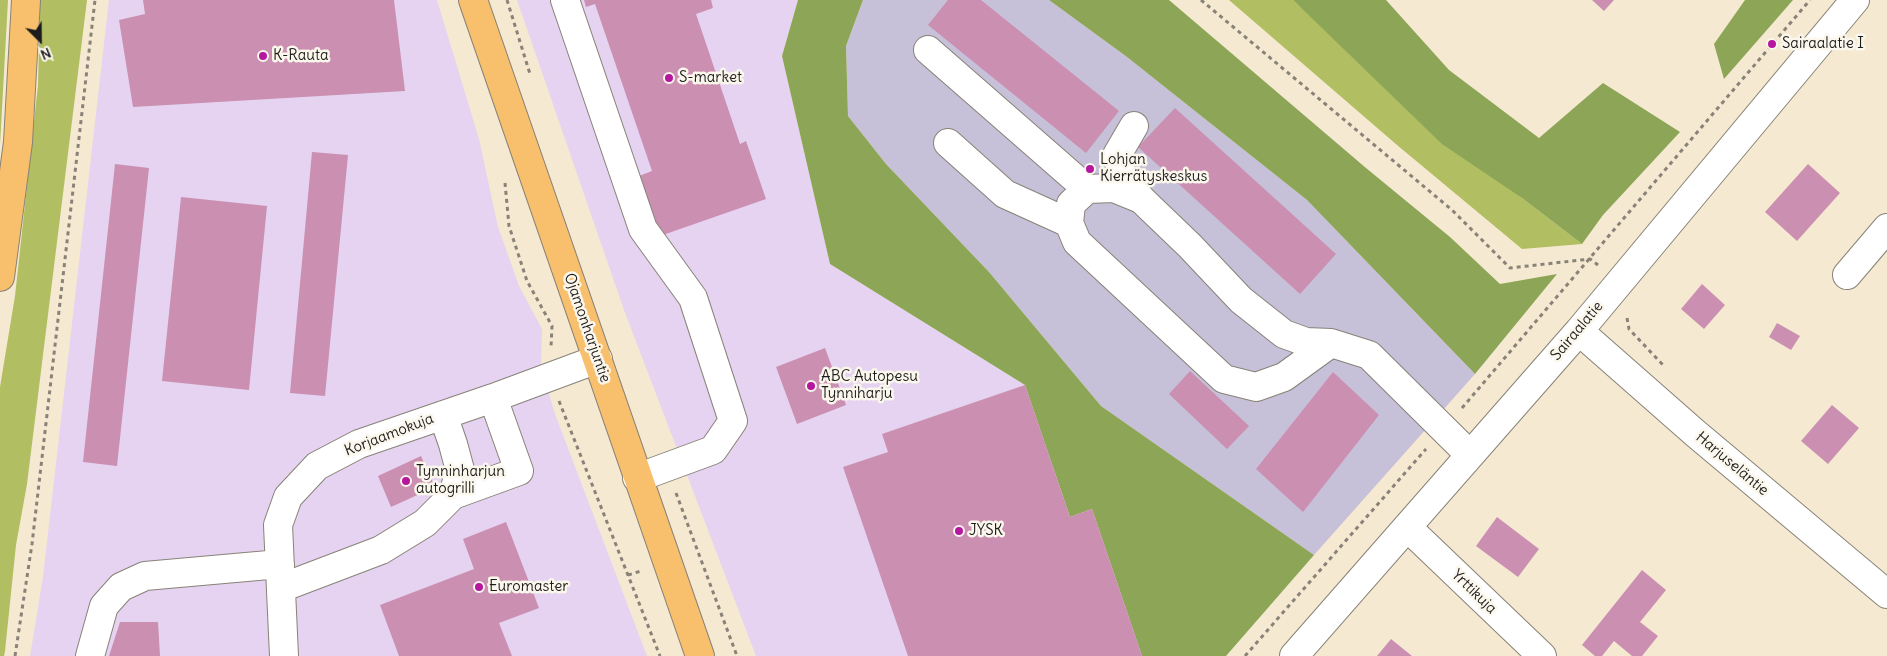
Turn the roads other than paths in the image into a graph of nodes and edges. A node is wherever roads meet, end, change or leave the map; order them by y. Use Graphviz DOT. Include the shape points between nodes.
graph roads {
  1 [pos="26,0"];
  2 [pos="473,0"];
  3 [pos="565,0"];
  4 [pos="1855,0"];
  5 [pos="928,50"];
  6 [pos="1134,126"];
  7 [pos="948,143"];
  8 [pos="1087,189"];
  9 [pos="1140,199"];
  10 [pos="1069,223"];
  11 [pos="1887,228"];
  12 [pos="1847,275"];
  13 [pos="0,277"];
  14 [pos="1579,331"];
  15 [pos="1331,344"];
  16 [pos="598,359"];
  17 [pos="493,398"];
  18 [pos="443,415"];
  19 [pos="1470,455"];
  20 [pos="637,478"];
  21 [pos="453,495"];
  22 [pos="1407,527"];
  23 [pos="280,576"];
  24 [pos="1887,594"];
  25 [pos="1539,655"];
  26 [pos="90,656"];
  27 [pos="284,656"];
  28 [pos="700,656"];
  29 [pos="1294,656"];
  1 -- 13 [label="main road" via="18,142"];
  2 -- 16 [label="main road, Ojamonharjuntie"];
  3 -- 20 [label="street" via="643,229 693,298 733,421 713,450"];
  4 -- 14 [label="street, Sairaalatie"];
  5 -- 8 [label="street"];
  6 -- 9 [label="street" via="1117,155 1122,174"];
  7 -- 10 [label="street" via="1005,194"];
  8 -- 9 [label="street" via="1114,188"];
  8 -- 10 [label="street" via="1071,204"];
  9 -- 15 [label="street" via="1241,300 1284,334 1306,342"];
  10 -- 15 [label="street" via="1077,242 1224,379 1256,387 1284,377"];
  11 -- 12 [label="street"];
  14 -- 19 [label="street, Sairaalatie"];
  14 -- 24 [label="street, Harjuseläntie"];
  15 -- 19 [label="street" via="1369,355"];
  16 -- 17 [label="street, Korjaamokuja"];
  16 -- 20 [label="main road, Ojamonharjuntie"];
  17 -- 18 [label="street, Korjaamokuja"];
  17 -- 21 [label="street" via="519,471"];
  18 -- 21 [label="street" via="460,470"];
  18 -- 23 [label="street, Korjaamokuja" via="359,444 316,466 288,497 278,525"];
  19 -- 22 [label="street, Sairaalatie"];
  20 -- 28 [label="main road, Ojamonharjuntie"];
  21 -- 23 [label="street" via="425,522 381,550"];
  22 -- 25 [label="street, Yrttikuja"];
  22 -- 29 [label="street, Sairaalatie"];
  23 -- 26 [label="street" via="145,576 121,587 104,606"];
  23 -- 27 [label="street, Korjaamokuja"];
}
